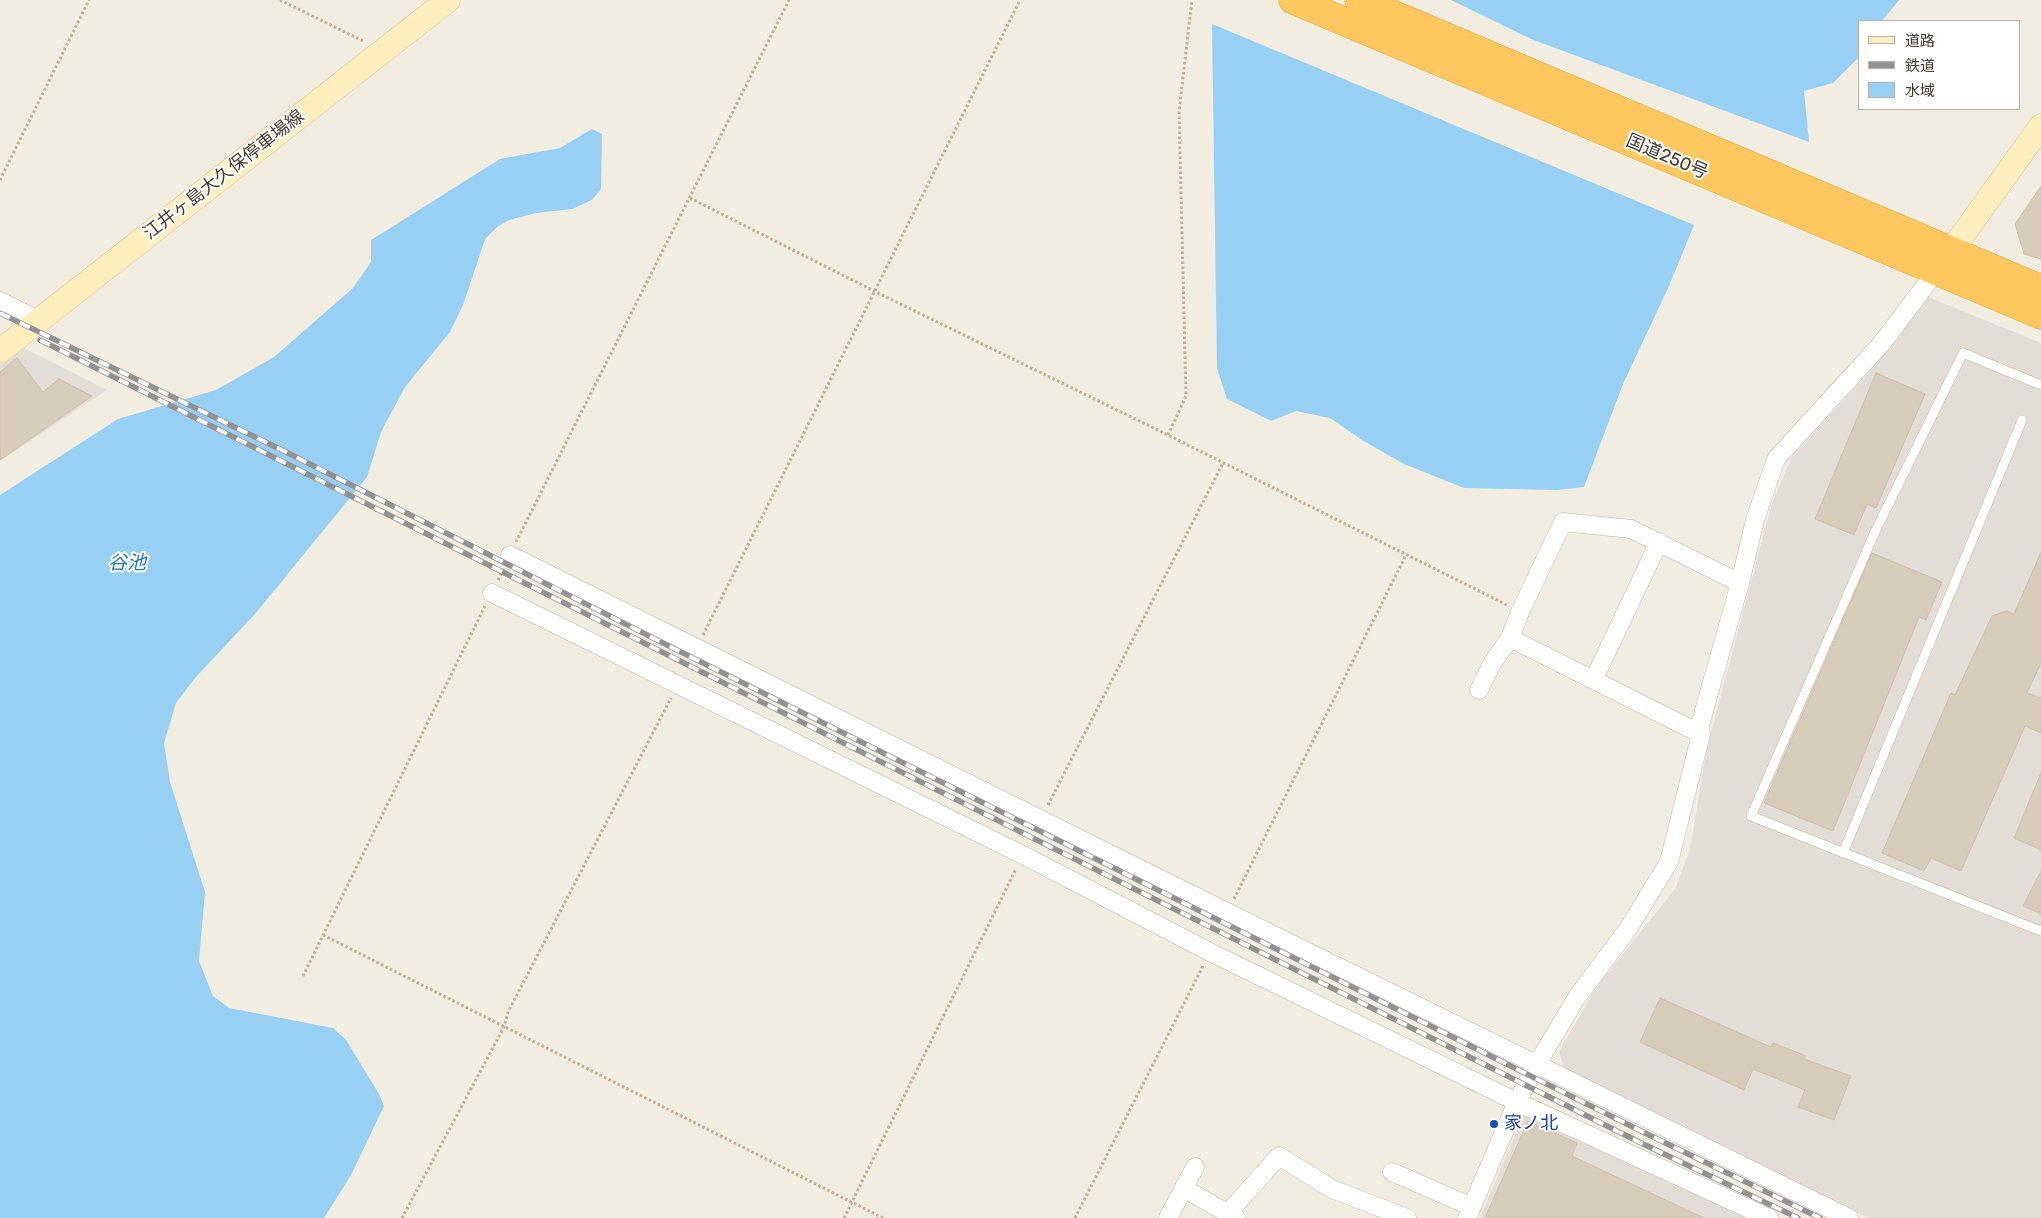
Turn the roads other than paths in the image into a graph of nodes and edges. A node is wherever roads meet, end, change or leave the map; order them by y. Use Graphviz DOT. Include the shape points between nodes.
graph roads {
  1 [pos="448,0"];
  2 [pos="1293,0"];
  3 [pos="1359,0"];
  4 [pos="2041,126"];
  5 [pos="1944,260"];
  6 [pos="2041,288"];
  7 [pos="0,301"];
  8 [pos="2041,315"];
  9 [pos="38,320"];
  10 [pos="0,351"];
  11 [pos="2041,385"];
  12 [pos="2022,420"];
  13 [pos="1659,542"];
  14 [pos="510,555"];
  15 [pos="1740,583"];
  16 [pos="492,593"];
  17 [pos="1510,638"];
  18 [pos="1594,679"];
  19 [pos="1479,690"];
  20 [pos="1702,734"];
  21 [pos="1843,853"];
  22 [pos="2041,931"];
  23 [pos="1537,1064"];
  24 [pos="1517,1102"];
  25 [pos="1195,1167"];
  26 [pos="1392,1172"];
  27 [pos="1185,1189"];
  28 [pos="1469,1213"];
  29 [pos="1232,1215"];
  30 [pos="1168,1218"];
  31 [pos="1406,1218"];
  32 [pos="1769,1218"];
  33 [pos="1849,1218"];
  1 -- 9 [label="main road, 江井ヶ島大久保停車場線"];
  2 -- 5 [label="highway, 国道250号"];
  3 -- 5 [label="highway, 国道250号"];
  4 -- 5 [label="main road"];
  5 -- 6 [label="highway, 国道250号"];
  5 -- 8 [label="highway, 国道250号"];
  5 -- 15 [label="street" via="1882,343 1776,459 1755,520"];
  7 -- 9 [label="street"];
  9 -- 10 [label="main road, 江井ヶ島大久保停車場線"];
  11 -- 21 [label="lane" via="1963,353 1875,532 1751,816"];
  12 -- 21 [label="lane"];
  13 -- 15 [label="street"];
  13 -- 17 [label="street" via="1631,529 1563,522"];
  13 -- 18 [label="street"];
  14 -- 23 [label="street"];
  15 -- 20 [label="street" via="1700,725"];
  16 -- 24 [label="street"];
  17 -- 18 [label="street"];
  17 -- 19 [label="street"];
  18 -- 20 [label="street"];
  20 -- 23 [label="street" via="1669,862 1628,929 1577,997"];
  21 -- 22 [label="lane"];
  23 -- 24 [label="street"];
  23 -- 33 [label="street"];
  24 -- 28 [label="street"];
  24 -- 32 [label="street"];
  25 -- 27 [label="street"];
  26 -- 28 [label="street"];
  27 -- 29 [label="street"];
  27 -- 30 [label="street"];
  29 -- 31 [label="street" via="1279,1156 1332,1189"];
}
